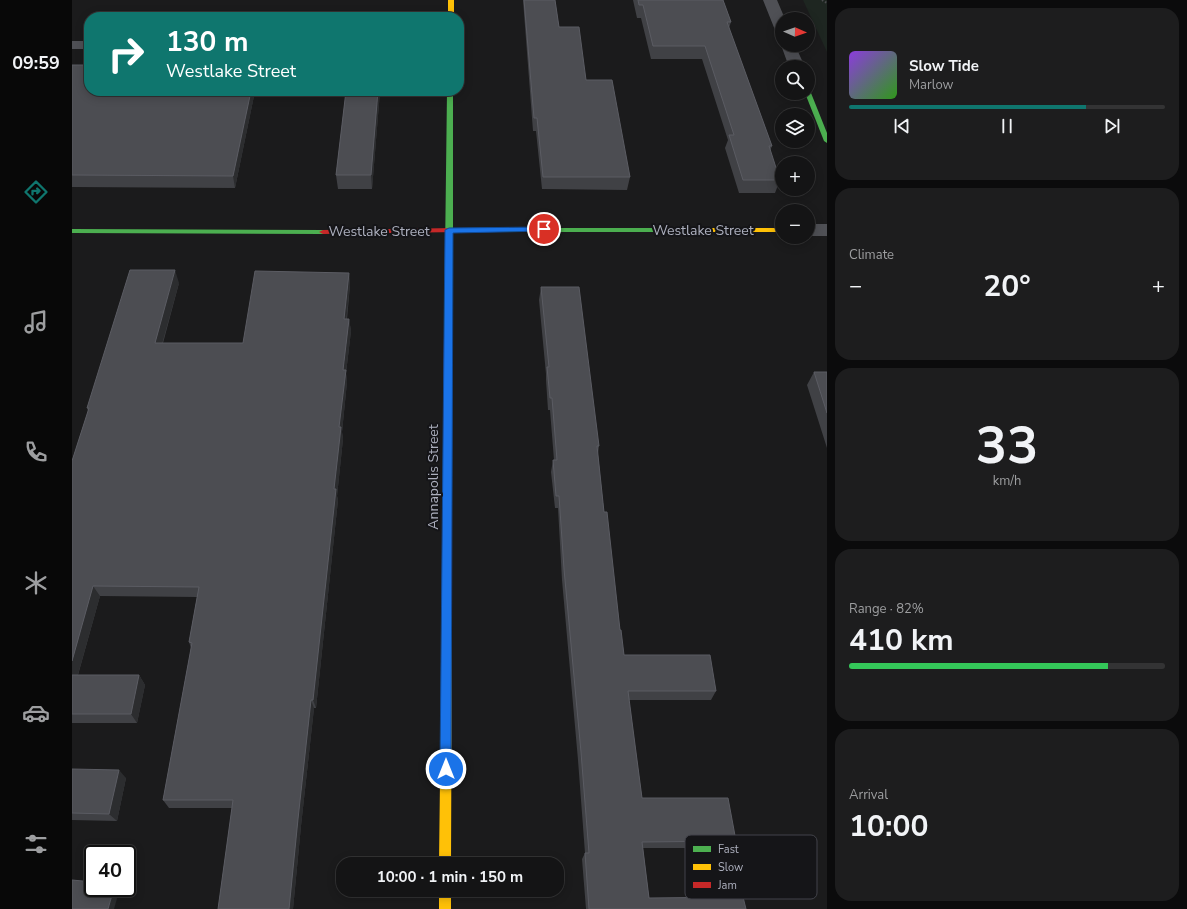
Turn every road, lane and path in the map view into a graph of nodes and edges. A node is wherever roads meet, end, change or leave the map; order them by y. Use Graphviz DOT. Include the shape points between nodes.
graph roads {
  1 [pos="451,0"];
  2 [pos="770,0"];
  3 [pos="822,0"];
  4 [pos="827,3"];
  5 [pos="451,12"];
  6 [pos="775,12"];
  7 [pos="84,45"];
  8 [pos="72,46"];
  9 [pos="450,96"];
  10 [pos="811,100"];
  11 [pos="827,141"];
  12 [pos="449,230"];
  13 [pos="775,230"];
  14 [pos="815,230"];
  15 [pos="827,230"];
  16 [pos="73,233"];
  17 [pos="445,857"];
  18 [pos="445,897"];
  19 [pos="445,909"];
  1 -- 5 [label="street"];
  2 -- 6 [label="street"];
  3 -- 4 [label="path"];
  7 -- 8 [label="street"];
  9 -- 12 [label="street, Annapolis Street"];
  10 -- 11 [label="street"];
  12 -- 13 [label="street, Westlake Street"];
  12 -- 16 [label="street, Westlake Street"];
  12 -- 17 [label="street, Annapolis Street"];
  14 -- 15 [label="street"];
  18 -- 19 [label="street"];
}
